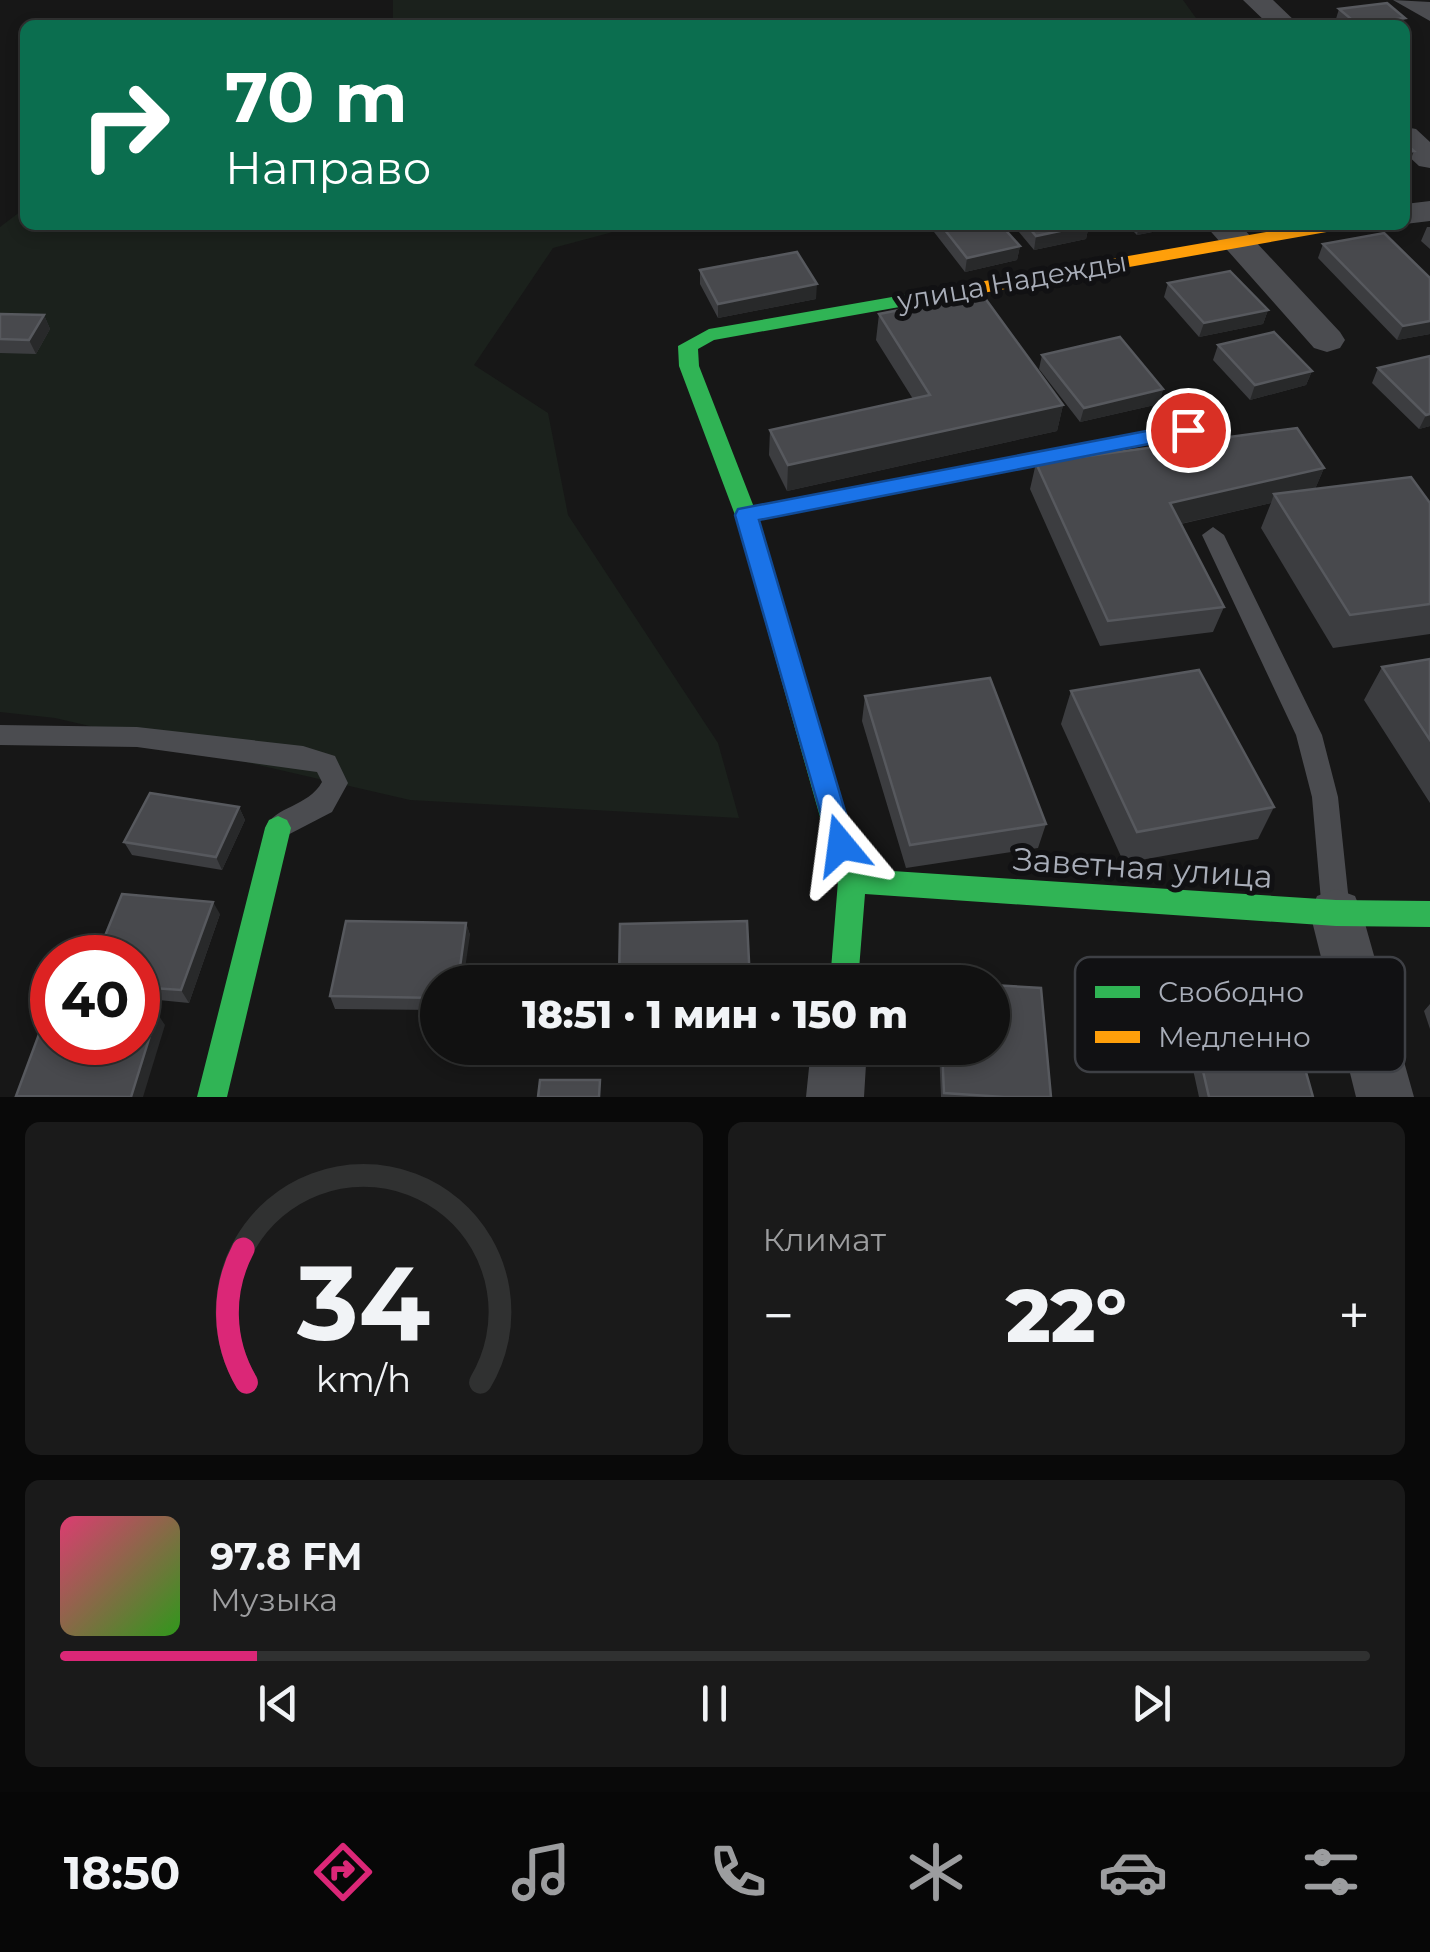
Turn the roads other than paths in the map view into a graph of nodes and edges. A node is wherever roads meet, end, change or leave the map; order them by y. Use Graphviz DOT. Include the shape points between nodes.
graph roads {
  1 [pos="1258,0"];
  2 [pos="1408,0"];
  3 [pos="1430,13"];
  4 [pos="1279,20"];
  5 [pos="1410,141"];
  6 [pos="1430,159"];
  7 [pos="1270,230"];
  8 [pos="1229,233"];
  9 [pos="1326,340"];
  10 [pos="1188,430"];
  11 [pos="746,515"];
  12 [pos="1213,535"];
  13 [pos="0,735"];
  14 [pos="278,828"];
  15 [pos="852,882"];
  16 [pos="1336,913"];
  17 [pos="1430,914"];
  18 [pos="1348,957"];
  19 [pos="845,965"];
  20 [pos="838,1065"];
  21 [pos="1378,1072"];
  22 [pos="212,1097"];
  23 [pos="835,1097"];
  24 [pos="1385,1097"];
  1 -- 4 [label="street"];
  2 -- 3 [label="street"];
  5 -- 6 [label="street"];
  7 -- 8 [label="street, улица Надежды"];
  8 -- 9 [label="street"];
  8 -- 11 [label="street, улица Надежды" via="710,335 688,346 689,366"];
  10 -- 11 [label="lane"];
  11 -- 15 [label="street"];
  12 -- 16 [label="lane" via="1309,735 1325,796"];
  13 -- 14 [label="lane" via="137,737 326,764 336,783 322,804"];
  14 -- 22 [label="street"];
  15 -- 16 [label="street, Заветная улица"];
  15 -- 19 [label="street"];
  16 -- 17 [label="street, Заветная улица"];
  16 -- 18 [label="street"];
  20 -- 23 [label="street"];
  21 -- 24 [label="street"];
}
